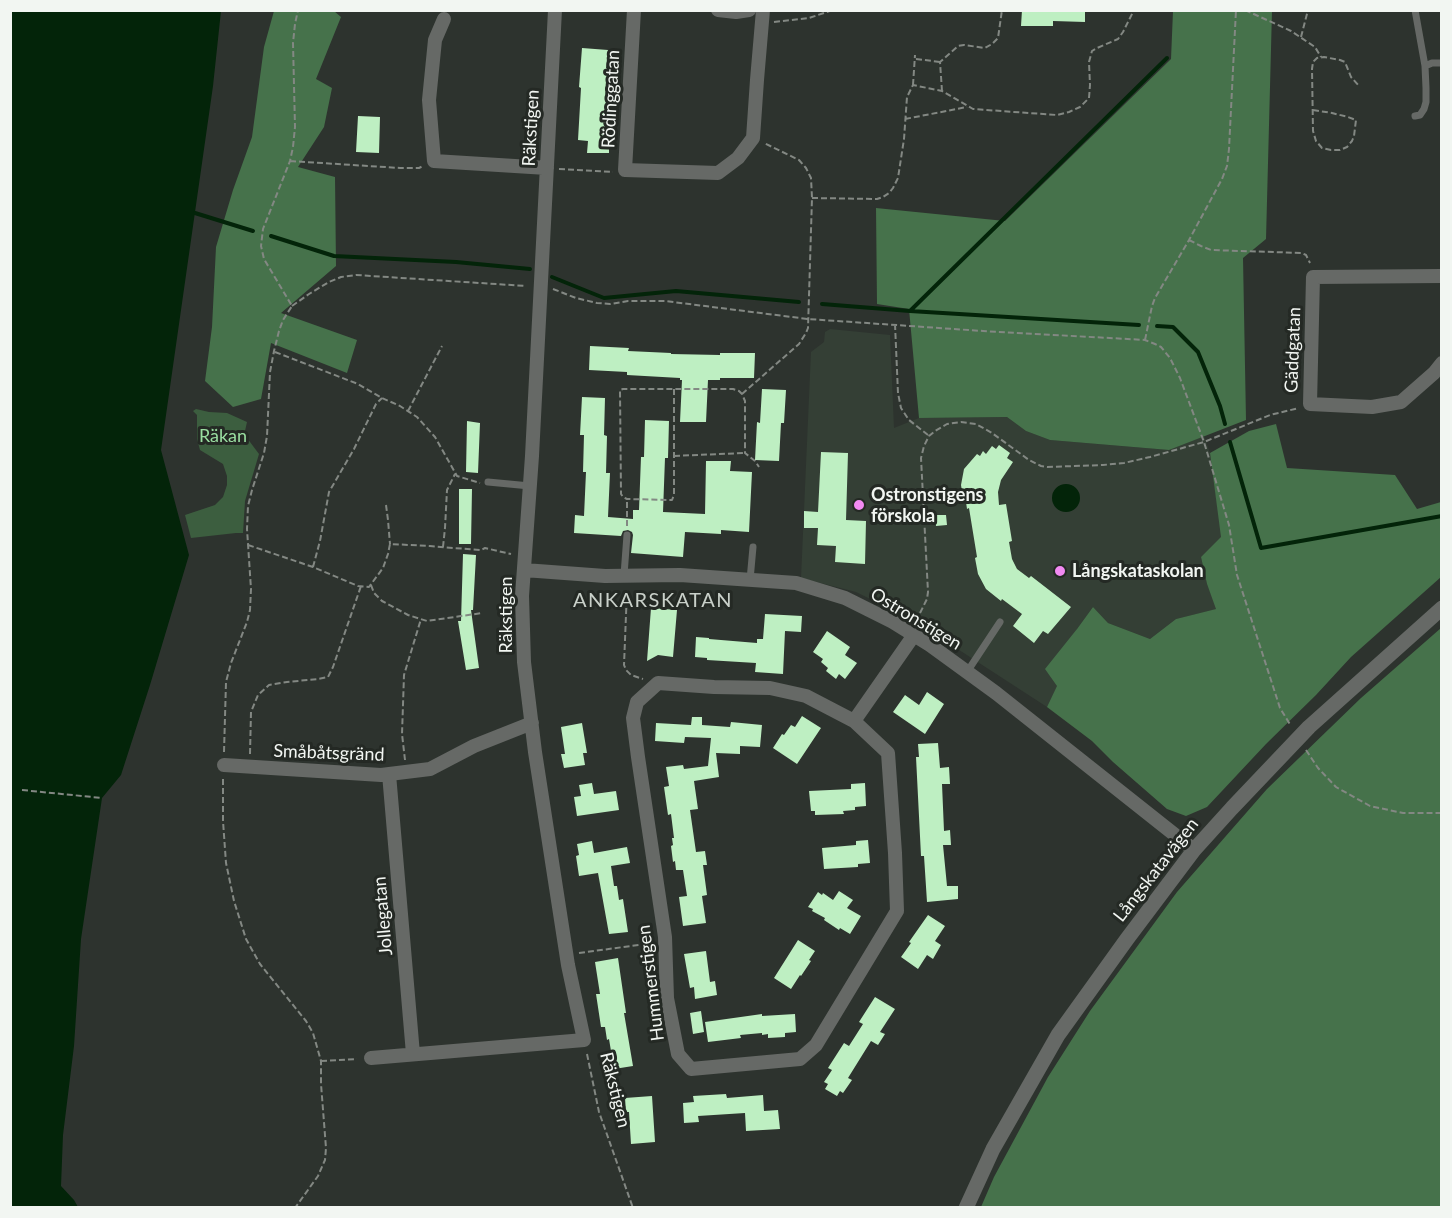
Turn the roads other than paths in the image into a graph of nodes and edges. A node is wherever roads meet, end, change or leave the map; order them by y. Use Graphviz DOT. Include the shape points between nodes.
graph roads {
  1 [pos="555,10"];
  2 [pos="633,10"];
  3 [pos="718,10"];
  4 [pos="748,10"];
  5 [pos="1415,10"];
  6 [pos="763,17"];
  7 [pos="444,19"];
  8 [pos="1442,63"];
  9 [pos="1425,66"];
  10 [pos="1415,116"];
  11 [pos="547,168"];
  12 [pos="1442,276"];
  13 [pos="1442,363"];
  14 [pos="485,483"];
  15 [pos="530,486"];
  16 [pos="627,535"];
  17 [pos="753,547"];
  18 [pos="525,564"];
  19 [pos="626,575"];
  20 [pos="750,580"];
  21 [pos="1442,608"];
  22 [pos="1000,622"];
  23 [pos="914,635"];
  24 [pos="968,672"];
  25 [pos="854,721"];
  26 [pos="532,723"];
  27 [pos="224,765"];
  28 [pos="389,774"];
  29 [pos="1194,850"];
  30 [pos="413,1054"];
  31 [pos="370,1058"];
  32 [pos="966,1208"];
  1 -- 11 [label="street, Räkstigen"];
  2 -- 6 [label="street, Rödinggatan" via="625,170 718,173 738,158 753,138"];
  3 -- 4 [label="street"];
  5 -- 9 [label="lane"];
  7 -- 11 [label="street" via="435,39 429,100 434,161"];
  8 -- 9 [label="lane"];
  9 -- 10 [label="lane" via="1426,102 1420,115"];
  11 -- 15 [label="street, Räkstigen"];
  12 -- 13 [label="street, Gäddgatan" via="1313,276 1310,404 1372,407 1401,402"];
  14 -- 15 [label="lane"];
  15 -- 18 [label="street, Räkstigen"];
  16 -- 19 [label="lane"];
  17 -- 20 [label="lane"];
  18 -- 19 [label="street, Ostronstigen" via="605,576"];
  18 -- 26 [label="street, Räkstigen" via="524,662"];
  19 -- 20 [label="street, Ostronstigen"];
  20 -- 23 [label="street, Ostronstigen" via="796,583 844,598"];
  21 -- 29 [label="street, Långskatavägen" via="1309,727"];
  22 -- 24 [label="lane"];
  23 -- 24 [label="street, Ostronstigen"];
  23 -- 25 [label="street"];
  24 -- 29 [label="street, Ostronstigen"];
  25 -- 25 [label="street, Hummerstigen" via="806,696 770,688 658,683 638,702 633,718 665,942 667,998 678,1054 692,1069 800,1059 816,1045 897,911 888,753"];
  26 -- 28 [label="street, Småbåtsgränd" via="430,769"];
  26 -- 30 [label="street, Räkstigen" via="567,955 584,1040"];
  27 -- 28 [label="street, Småbåtsgränd"];
  28 -- 30 [label="street, Jollegatan"];
  29 -- 32 [label="street, Långskatavägen" via="1058,1035 993,1149"];
  30 -- 31 [label="street"];
}
